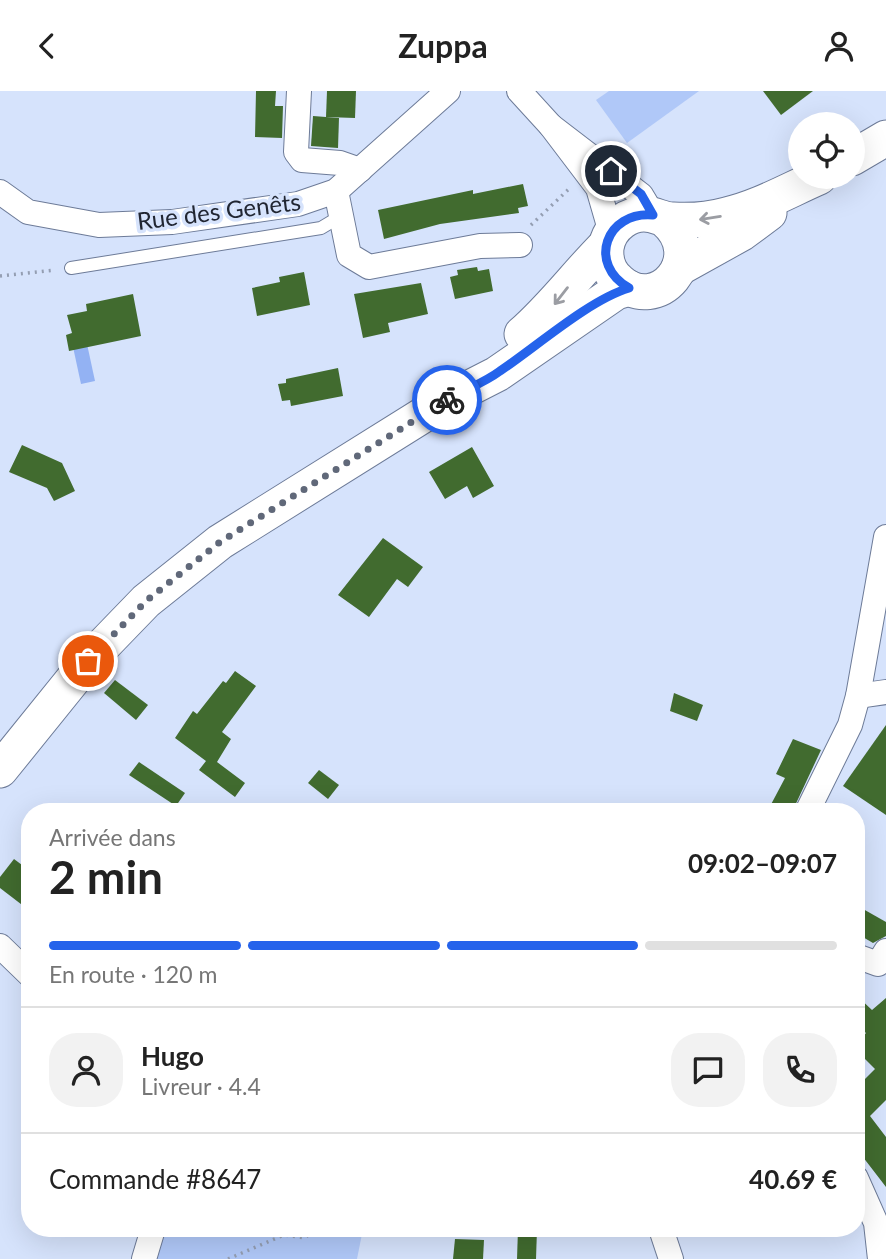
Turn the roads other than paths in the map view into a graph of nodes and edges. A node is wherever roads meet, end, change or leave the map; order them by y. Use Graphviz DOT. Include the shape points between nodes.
graph roads {
  1 [pos="299,91"];
  2 [pos="448,91"];
  3 [pos="519,91"];
  4 [pos="551,126"];
  5 [pos="360,170"];
  6 [pos="792,189"];
  7 [pos="802,189"];
  8 [pos="336,191"];
  9 [pos="0,192"];
  10 [pos="341,216"];
  11 [pos="659,218"];
  12 [pos="609,239"];
  13 [pos="520,245"];
  14 [pos="71,268"];
  15 [pos="679,268"];
  16 [pos="629,288"];
  17 [pos="452,397"];
  18 [pos="886,537"];
  19 [pos="886,692"];
  20 [pos="858,695"];
  21 [pos="0,770"];
  22 [pos="811,803"];
  23 [pos="0,946"];
  24 [pos="886,951"];
  25 [pos="865,959"];
  26 [pos="21,966"];
  27 [pos="865,1198"];
  28 [pos="151,1237"];
  29 [pos="664,1237"];
  30 [pos="144,1259"];
  31 [pos="671,1259"];
  32 [pos="880,1259"];
  1 -- 5 [label="street" via="296,152 302,160 340,163"];
  2 -- 5 [label="street, Rue des Genêts"];
  3 -- 4 [label="street"];
  4 -- 11 [label="street" via="641,194"];
  4 -- 12 [label="street" via="598,188"];
  5 -- 8 [label="street, Rue des Genêts"];
  6 -- 11 [label="street, one-way" via="739,212 706,220"];
  7 -- 15 [label="street" via="742,233"];
  8 -- 9 [label="street, Rue des Genêts" via="285,206 172,222 99,225 27,212"];
  8 -- 10 [label="street"];
  10 -- 13 [label="street" via="349,255 369,267 480,246"];
  10 -- 14 [label="lane" via="321,228"];
  11 -- 12 [label="street" via="629,217"];
  11 -- 15 [label="street" via="680,238"];
  12 -- 16 [label="street" via="606,256 613,275"];
  12 -- 17 [label="street, one-way" via="553,307"];
  15 -- 16 [label="street" via="655,290"];
  16 -- 17 [label="street" via="616,292 497,374"];
  17 -- 21 [label="street" via="220,542 146,601 88,661"];
  18 -- 20 [label="street"];
  19 -- 20 [label="street"];
  20 -- 22 [label="street" via="850,725"];
  23 -- 26 [label="street"];
  24 -- 25 [label="street" via="878,964"];
  27 -- 32 [label="street" via="876,1223"];
  28 -- 30 [label="street"];
  29 -- 31 [label="street"];
}
